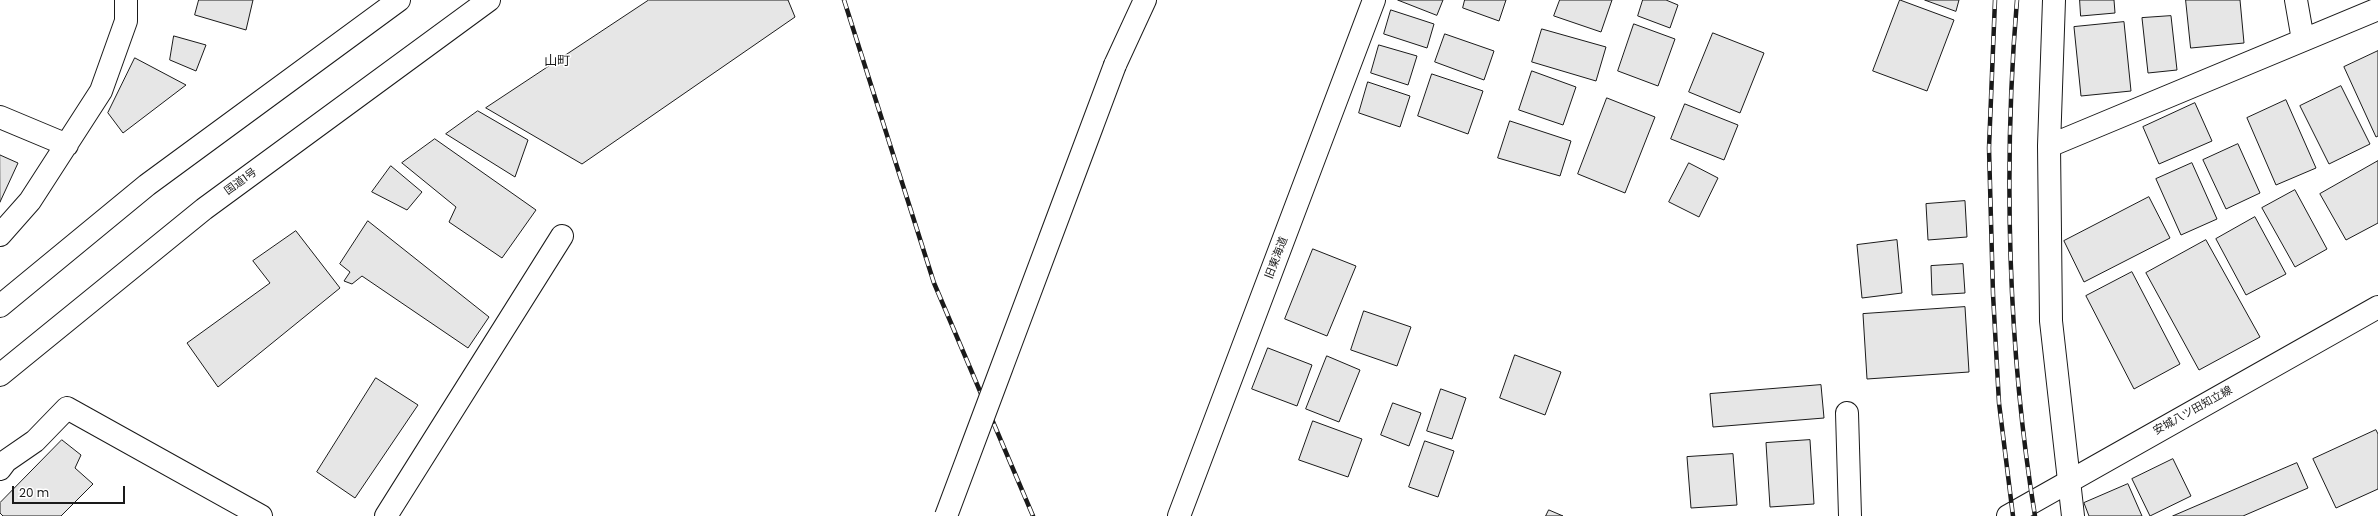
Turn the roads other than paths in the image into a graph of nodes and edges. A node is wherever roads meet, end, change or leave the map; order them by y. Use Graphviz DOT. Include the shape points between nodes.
graph roads {
  1 [pos="126,0"];
  2 [pos="400,0"];
  3 [pos="489,0"];
  4 [pos="1145,0"];
  5 [pos="1374,0"];
  6 [pos="2054,0"];
  7 [pos="2296,0"];
  8 [pos="2378,9"];
  9 [pos="2304,40"];
  10 [pos="0,118"];
  11 [pos="67,145"];
  12 [pos="2049,146"];
  13 [pos="0,235"];
  14 [pos="562,236"];
  15 [pos="0,306"];
  16 [pos="2378,307"];
  17 [pos="0,375"];
  18 [pos="1848,414"];
  19 [pos="2,461"];
  20 [pos="2068,481"];
  21 [pos="261,516"];
  22 [pos="386,516"];
  23 [pos="946,516"];
  24 [pos="1180,516"];
  25 [pos="1850,516"];
  26 [pos="2008,516"];
  27 [pos="2073,516"];
  1 -- 11 [label="main road" via="126,21 102,91"];
  2 -- 15 [label="main road" via="147,185"];
  3 -- 17 [label="main road, 国道1号" via="204,209"];
  4 -- 23 [label="main road, bridge" via="1115,65"];
  5 -- 24 [label="main road, 旧東海道"];
  6 -- 12 [label="main road"];
  7 -- 9 [label="main road"];
  8 -- 9 [label="main road"];
  9 -- 12 [label="main road"];
  10 -- 11 [label="main road"];
  11 -- 13 [label="main road" via="30,201"];
  12 -- 20 [label="main road" via="2051,321"];
  14 -- 22 [label="main road"];
  16 -- 20 [label="main road, 安城八ツ田知立線"];
  18 -- 25 [label="main road"];
  19 -- 21 [label="main road" via="35,441 67,408"];
  20 -- 26 [label="main road, 安城八ツ田知立線"];
  20 -- 27 [label="main road"];
}
